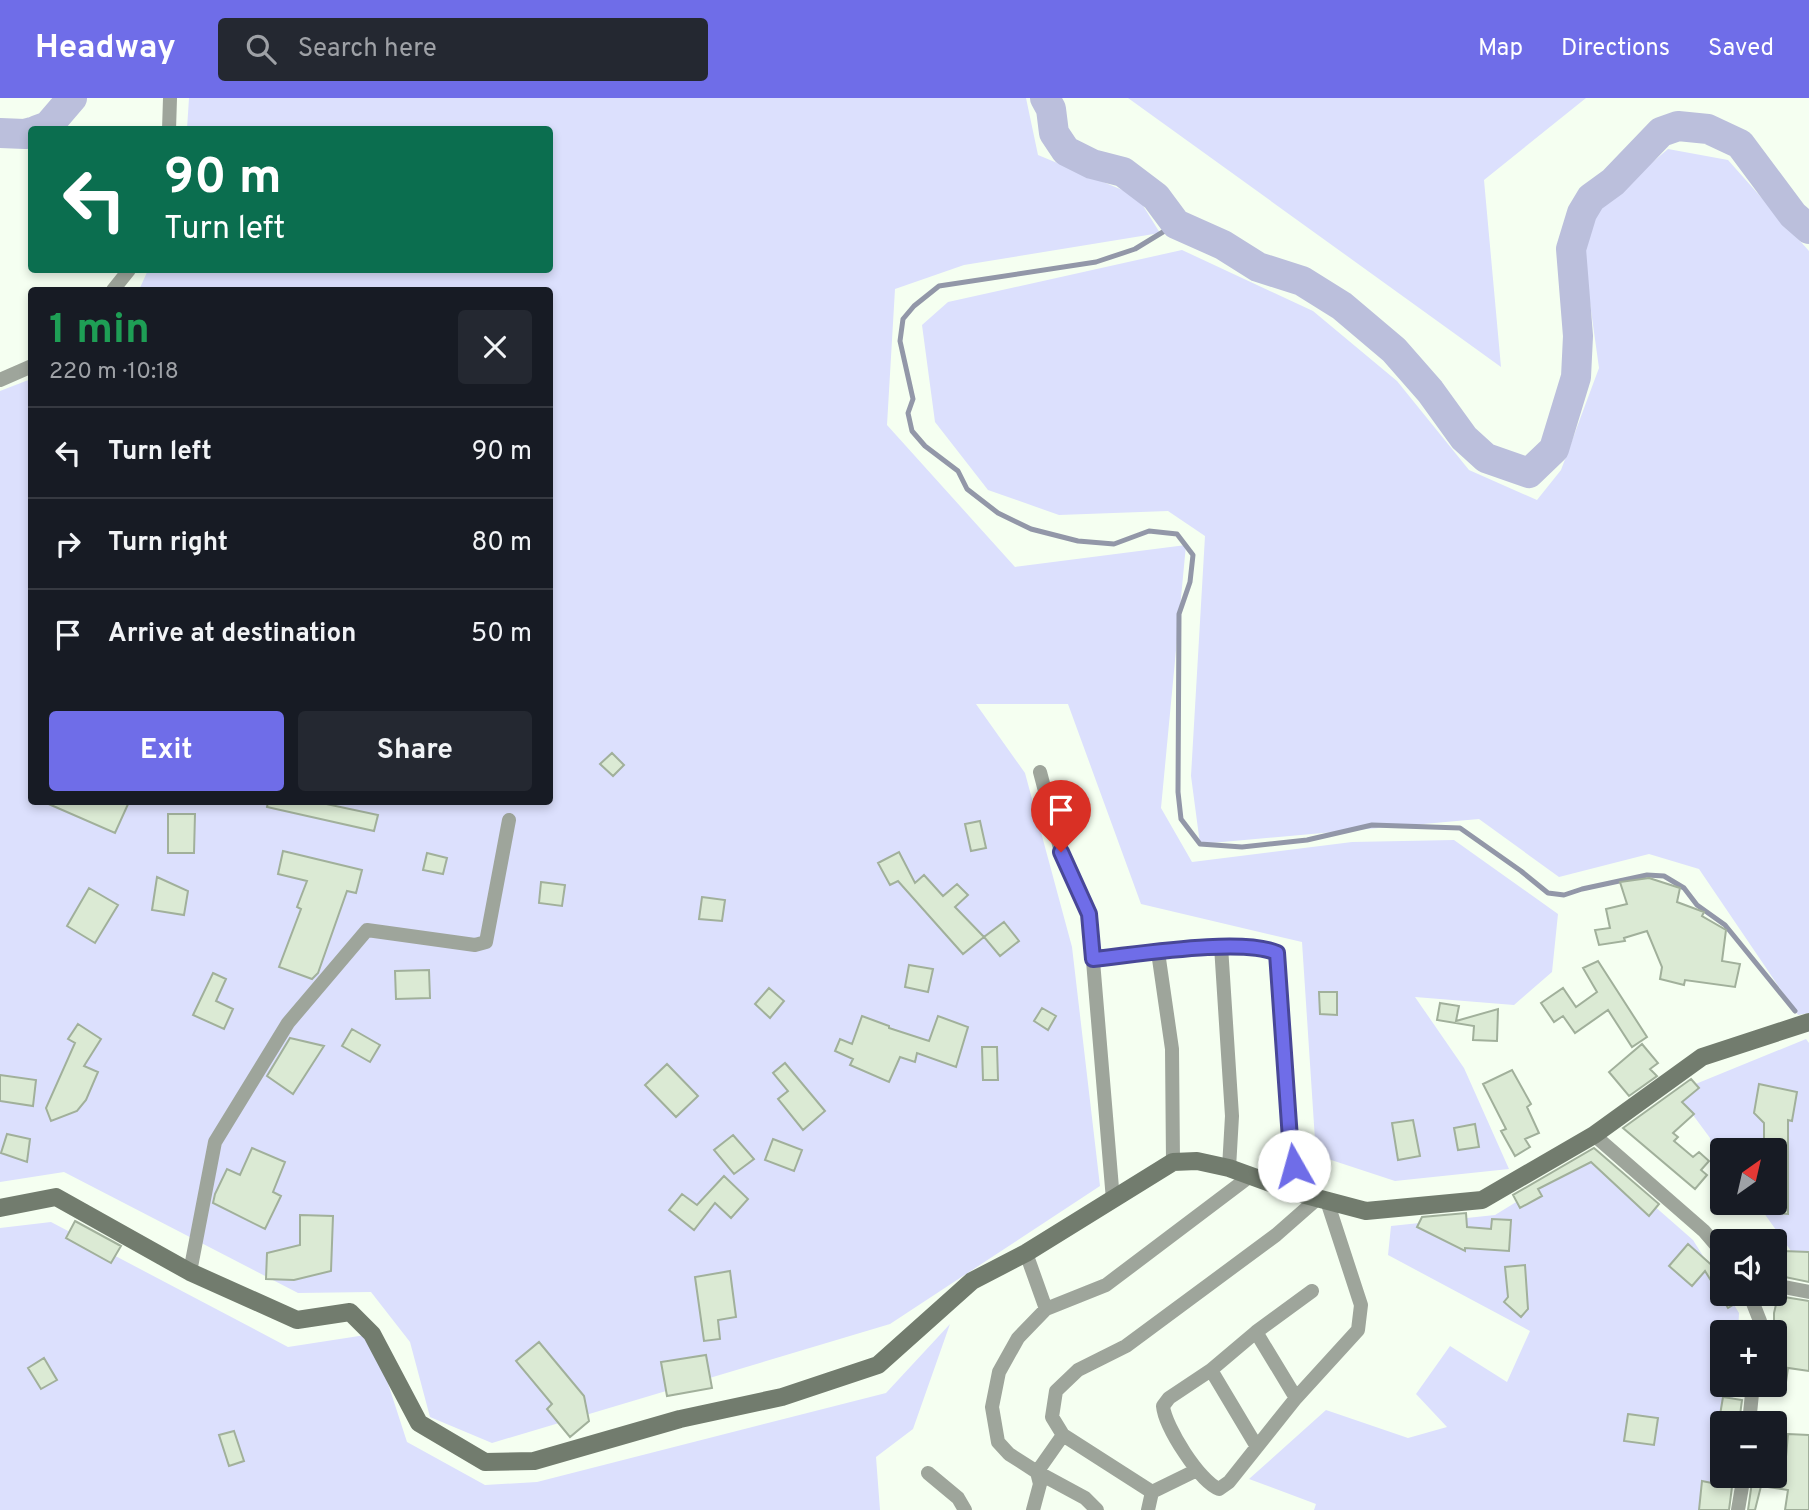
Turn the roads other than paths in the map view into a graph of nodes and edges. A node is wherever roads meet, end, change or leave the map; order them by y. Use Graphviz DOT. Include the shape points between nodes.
graph roads {
  1 [pos="170,98"];
  2 [pos="169,126"];
  3 [pos="127,273"];
  4 [pos="115,287"];
  5 [pos="28,368"];
  6 [pos="0,380"];
  7 [pos="1040,772"];
  8 [pos="509,820"];
  9 [pos="1221,946"];
  10 [pos="1158,952"];
  11 [pos="1093,959"];
  12 [pos="1809,1022"];
  13 [pos="1594,1135"];
  14 [pos="1173,1162"];
  15 [pos="1229,1168"];
  16 [pos="1249,1177"];
  17 [pos="1298,1193"];
  18 [pos="1113,1200"];
  19 [pos="1322,1200"];
  20 [pos="0,1208"];
  21 [pos="1710,1238"];
  22 [pos="1026,1253"];
  23 [pos="190,1272"];
  24 [pos="1787,1288"];
  25 [pos="1312,1291"];
  26 [pos="1809,1292"];
  27 [pos="1046,1309"];
  28 [pos="1256,1332"];
  29 [pos="1211,1370"];
  30 [pos="1296,1398"];
  31 [pos="1063,1435"];
  32 [pos="1257,1447"];
  33 [pos="1197,1470"];
  34 [pos="928,1472"];
  35 [pos="1037,1472"];
  36 [pos="1742,1488"];
  37 [pos="1152,1492"];
  38 [pos="965,1510"];
  39 [pos="1033,1510"];
  40 [pos="1097,1510"];
  41 [pos="1148,1510"];
  42 [pos="1738,1510"];
  1 -- 2 [label="street"];
  3 -- 4 [label="street"];
  5 -- 6 [label="street"];
  7 -- 11 [label="street" via="1061,852 1089,914"];
  8 -- 23 [label="street" via="486,942 475,945 367,930 288,1023 215,1142"];
  9 -- 10 [label="street"];
  9 -- 15 [label="street" via="1232,1116"];
  9 -- 17 [label="street" via="1277,953"];
  10 -- 11 [label="street"];
  10 -- 14 [label="street" via="1172,1049"];
  11 -- 18 [label="street"];
  12 -- 13 [label="street" via="1702,1057"];
  13 -- 19 [label="street" via="1482,1200 1366,1211"];
  13 -- 21 [label="street"];
  14 -- 15 [label="street" via="1197,1161"];
  14 -- 18 [label="street"];
  15 -- 16 [label="street"];
  16 -- 17 [label="street"];
  16 -- 27 [label="street" via="1106,1285"];
  17 -- 19 [label="street"];
  18 -- 22 [label="street"];
  19 -- 30 [label="street" via="1361,1306 1358,1330"];
  19 -- 31 [label="street" via="1126,1346 1078,1370 1056,1391 1052,1417"];
  20 -- 23 [label="street" via="56,1198"];
  22 -- 23 [label="street" via="972,1281 878,1365 782,1397 680,1419 534,1461 485,1462 419,1423 372,1334 350,1312 297,1320"];
  22 -- 27 [label="street"];
  24 -- 26 [label="street"];
  25 -- 28 [label="street"];
  27 -- 35 [label="street" via="1018,1338 999,1371 992,1407 998,1442"];
  28 -- 29 [label="street"];
  28 -- 30 [label="street"];
  29 -- 32 [label="street"];
  29 -- 33 [label="street" via="1163,1406"];
  30 -- 32 [label="street"];
  31 -- 35 [label="street"];
  31 -- 37 [label="street"];
  32 -- 33 [label="street" via="1219,1489 1210,1486"];
  33 -- 37 [label="street"];
  34 -- 38 [label="street"];
  35 -- 39 [label="street" via="1040,1484"];
  35 -- 40 [label="street"];
  36 -- 42 [label="street"];
  37 -- 41 [label="street"];
}
